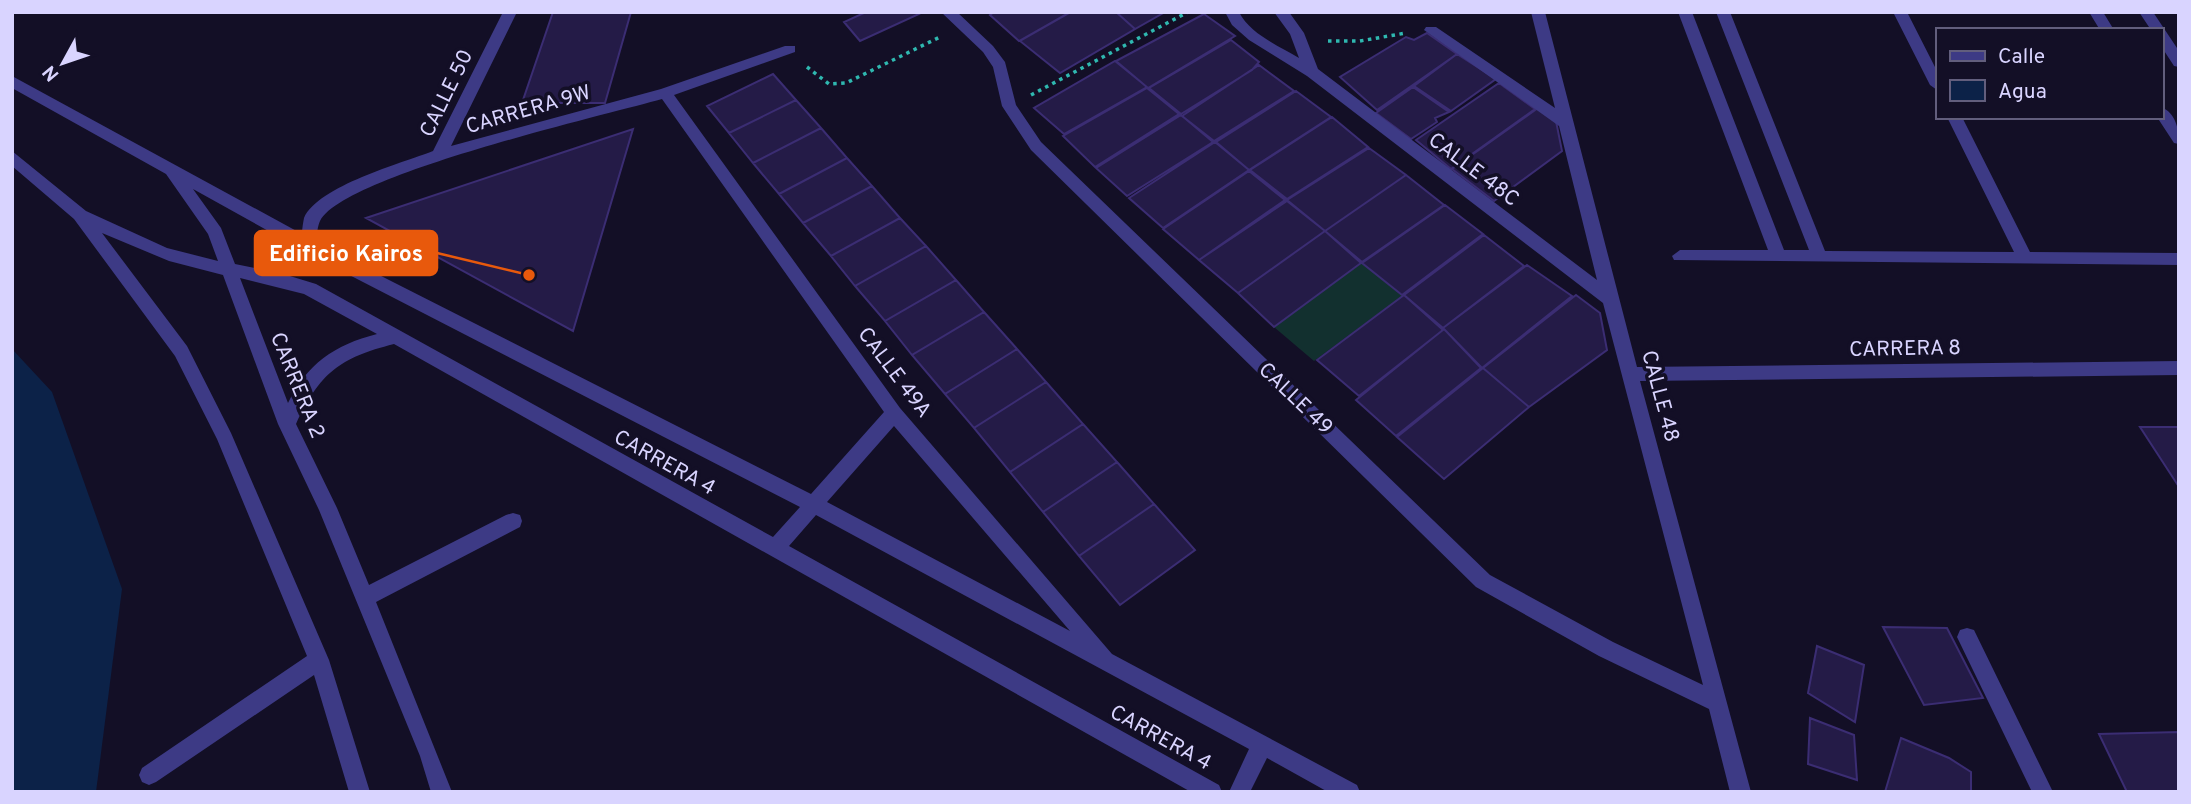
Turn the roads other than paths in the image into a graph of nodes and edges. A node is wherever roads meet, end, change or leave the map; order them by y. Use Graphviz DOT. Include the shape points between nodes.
graph roads {
  1 [pos="510,12"];
  2 [pos="948,12"];
  3 [pos="1232,12"];
  4 [pos="1281,12"];
  5 [pos="1538,12"];
  6 [pos="1685,12"];
  7 [pos="1723,12"];
  8 [pos="1900,12"];
  9 [pos="2096,12"];
  10 [pos="2146,12"];
  11 [pos="2106,28"];
  12 [pos="2157,28"];
  13 [pos="1430,30"];
  14 [pos="2163,38"];
  15 [pos="790,49"];
  16 [pos="2179,62"];
  17 [pos="1312,72"];
  18 [pos="12,81"];
  19 [pos="1936,83"];
  20 [pos="665,93"];
  21 [pos="2163,115"];
  22 [pos="1955,119"];
  23 [pos="1569,125"];
  24 [pos="2179,139"];
  25 [pos="439,155"];
  26 [pos="12,157"];
  27 [pos="172,172"];
  28 [pos="80,215"];
  29 [pos="308,244"];
  30 [pos="1680,256"];
  31 [pos="1778,256"];
  32 [pos="1820,257"];
  33 [pos="2025,258"];
  34 [pos="2179,259"];
  35 [pos="228,270"];
  36 [pos="1610,299"];
  37 [pos="394,337"];
  38 [pos="2179,369"];
  39 [pos="1632,374"];
  40 [pos="894,413"];
  41 [pos="287,424"];
  42 [pos="815,505"];
  43 [pos="513,521"];
  44 [pos="775,550"];
  45 [pos="365,598"];
  46 [pos="1967,637"];
  47 [pos="319,660"];
  48 [pos="1108,662"];
  49 [pos="1718,703"];
  50 [pos="1262,744"];
  51 [pos="149,775"];
  52 [pos="360,792"];
  53 [pos="442,792"];
  54 [pos="1212,792"];
  55 [pos="1239,792"];
  56 [pos="1350,792"];
  57 [pos="1741,792"];
  58 [pos="2043,792"];
  1 -- 25 [label="street, CALLE 50"];
  2 -- 49 [label="street, CALLE 49" via="1000,66 1009,106 1036,146 1483,581 1606,649"];
  3 -- 17 [label="street, CALLE 48C" via="1254,37"];
  4 -- 17 [label="street" via="1302,42"];
  5 -- 23 [label="street, CALLE 48"];
  6 -- 31 [label="street"];
  7 -- 32 [label="street"];
  8 -- 19 [label="street"];
  9 -- 11 [label="street"];
  10 -- 12 [label="street"];
  13 -- 23 [label="street"];
  14 -- 16 [label="street"];
  15 -- 20 [label="street, CARRERA 9W"];
  17 -- 36 [label="street, CALLE 48C"];
  18 -- 27 [label="street, CARRERA 2"];
  20 -- 25 [label="street, CARRERA 9W"];
  20 -- 40 [label="street, CALLE 49A"];
  21 -- 24 [label="street"];
  22 -- 33 [label="street"];
  23 -- 36 [label="street, CALLE 48"];
  25 -- 29 [label="street, CARRERA 9W" via="360,184 333,199 312,219"];
  26 -- 28 [label="street"];
  27 -- 29 [label="street"];
  27 -- 35 [label="street, CARRERA 2" via="215,232"];
  28 -- 35 [label="street, CARRERA 4" via="151,249"];
  28 -- 47 [label="street" via="181,351 225,438"];
  29 -- 42 [label="street"];
  30 -- 31 [label="street"];
  31 -- 32 [label="street"];
  32 -- 33 [label="street"];
  33 -- 34 [label="street"];
  35 -- 37 [label="street, CARRERA 4" via="282,278 310,289"];
  35 -- 41 [label="street, CARRERA 2"];
  36 -- 39 [label="street, CALLE 48"];
  37 -- 41 [label="street" via="349,348 323,365 303,389"];
  37 -- 44 [label="street, CARRERA 4"];
  38 -- 39 [label="street, CARRERA 8"];
  39 -- 49 [label="street, CALLE 48"];
  40 -- 42 [label="street"];
  40 -- 48 [label="street, CALLE 49A"];
  41 -- 45 [label="street, CARRERA 2"];
  42 -- 44 [label="street"];
  42 -- 48 [label="street"];
  43 -- 45 [label="street"];
  44 -- 54 [label="street, CARRERA 4"];
  45 -- 53 [label="street, CARRERA 2"];
  46 -- 58 [label="street"];
  47 -- 51 [label="street"];
  47 -- 52 [label="street"];
  48 -- 50 [label="street"];
  49 -- 57 [label="street, CALLE 48"];
  50 -- 55 [label="street"];
  50 -- 56 [label="street"];
}
